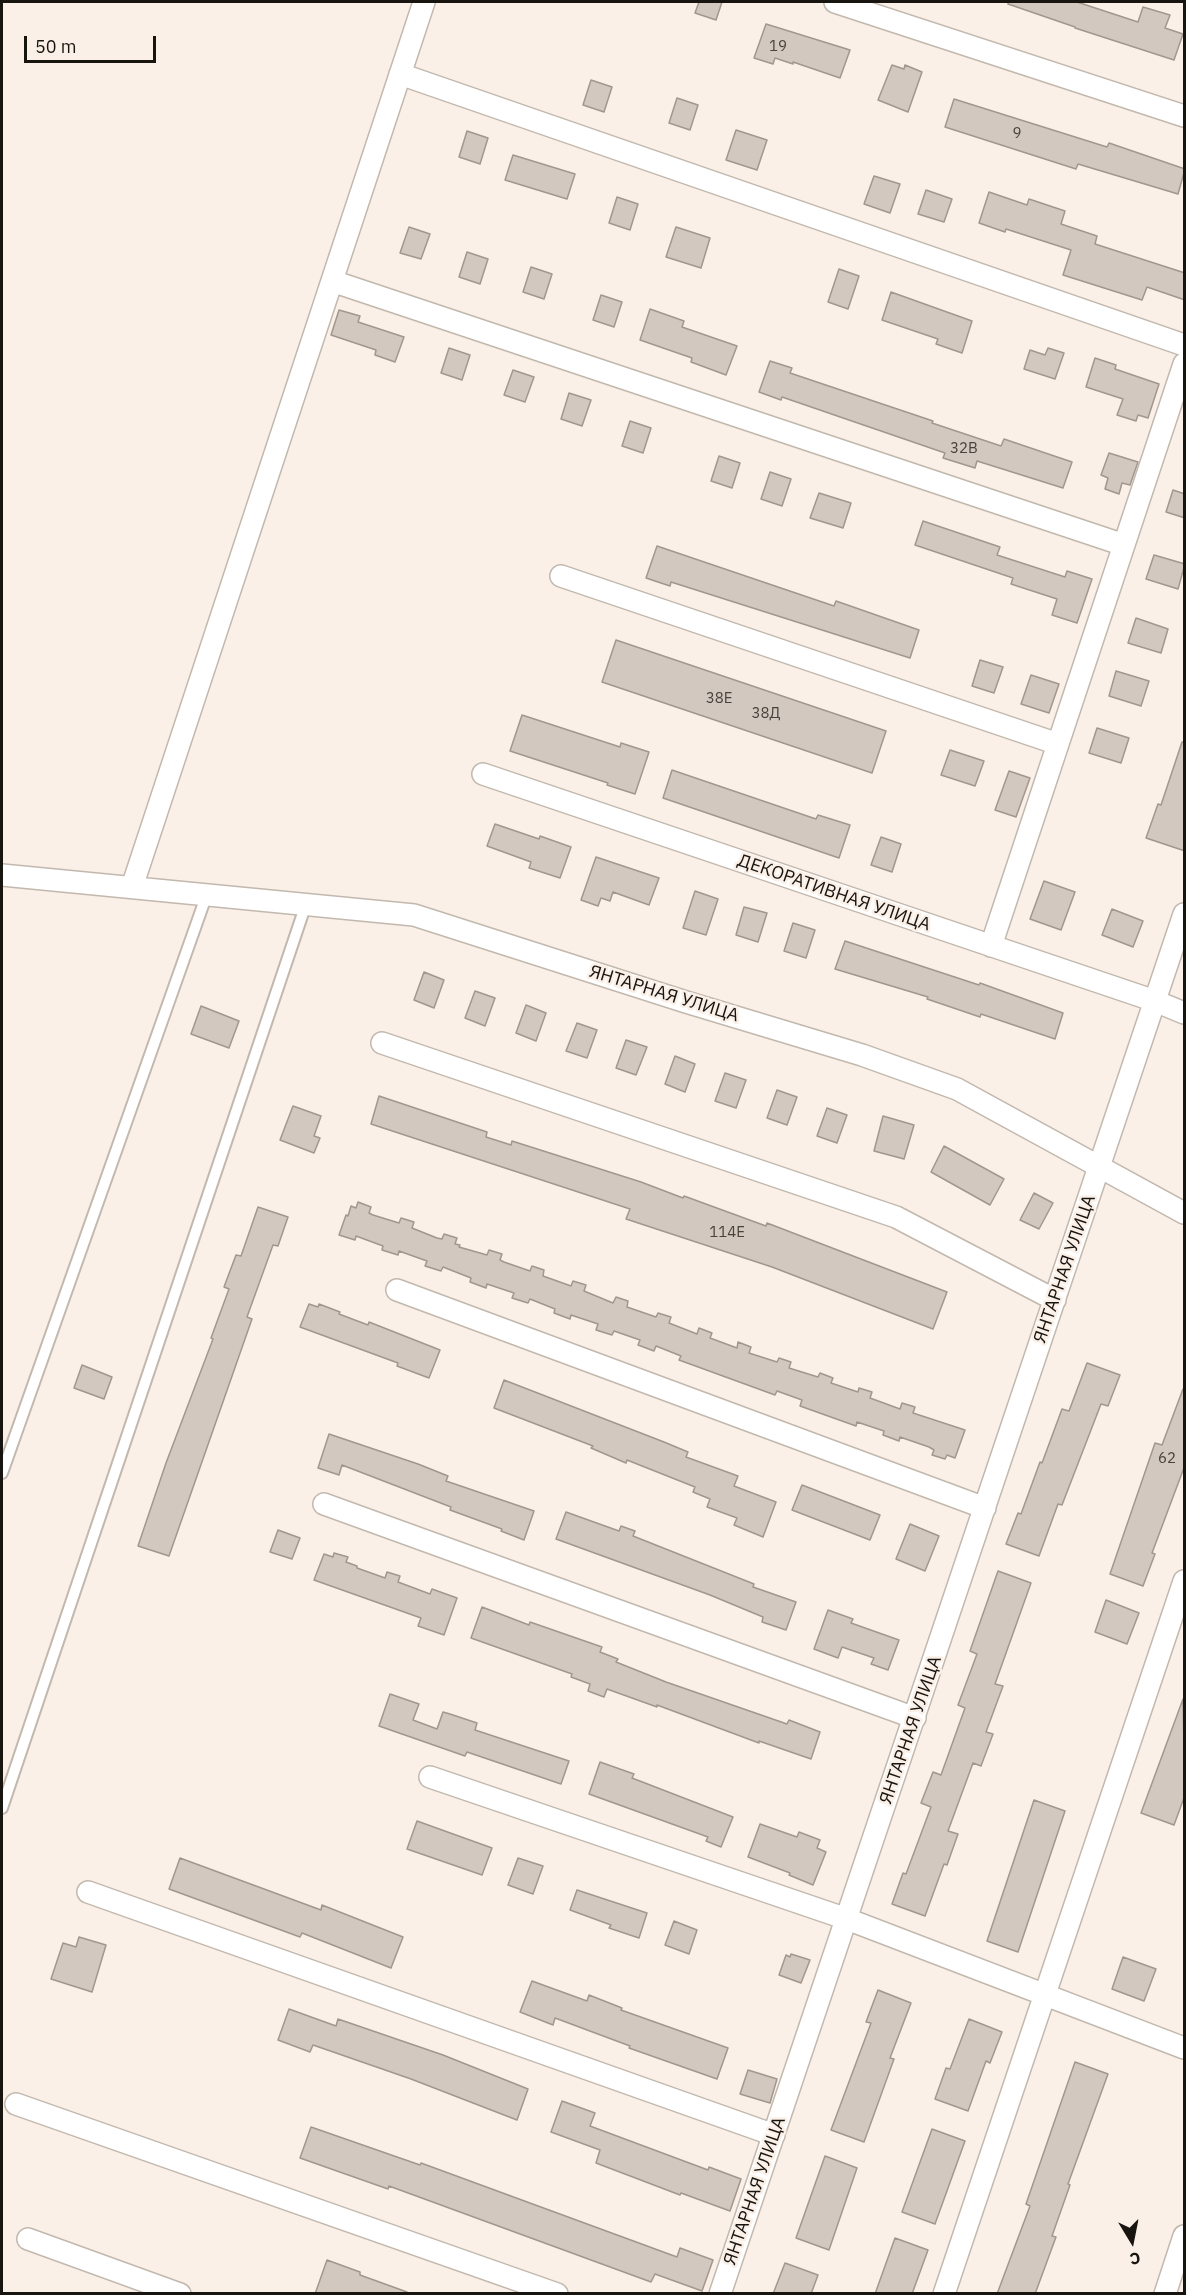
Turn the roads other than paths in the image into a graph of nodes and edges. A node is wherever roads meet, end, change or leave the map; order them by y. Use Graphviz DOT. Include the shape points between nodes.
graph roads {
  1 [pos="424,2"];
  2 [pos="835,2"];
  3 [pos="400,74"];
  4 [pos="1185,116"];
  5 [pos="332,281"];
  6 [pos="1185,345"];
  7 [pos="1185,364"];
  8 [pos="1124,544"];
  9 [pos="561,576"];
  10 [pos="1058,744"];
  11 [pos="483,774"];
  12 [pos="2,875"];
  13 [pos="132,887"];
  14 [pos="207,894"];
  15 [pos="306,904"];
  16 [pos="1185,914"];
  17 [pos="991,945"];
  18 [pos="1155,1001"];
  19 [pos="1185,1013"];
  20 [pos="382,1043"];
  21 [pos="1100,1167"];
  22 [pos="1185,1213"];
  23 [pos="397,1290"];
  24 [pos="1055,1300"];
  25 [pos="2,1473"];
  26 [pos="324,1504"];
  27 [pos="985,1508"];
  28 [pos="1185,1581"];
  29 [pos="915,1718"];
  30 [pos="430,1777"];
  31 [pos="2,1808"];
  32 [pos="88,1892"];
  33 [pos="847,1919"];
  34 [pos="1045,1996"];
  35 [pos="1185,2048"];
  36 [pos="16,2104"];
  37 [pos="774,2134"];
  38 [pos="1185,2235"];
  39 [pos="28,2239"];
  40 [pos="180,2294"];
  41 [pos="557,2294"];
  42 [pos="720,2294"];
  43 [pos="944,2294"];
  44 [pos="1165,2294"];
  1 -- 3 [label="street"];
  2 -- 4 [label="street"];
  3 -- 5 [label="street"];
  3 -- 6 [label="street"];
  5 -- 8 [label="street"];
  5 -- 13 [label="street"];
  7 -- 8 [label="street"];
  8 -- 10 [label="street"];
  9 -- 10 [label="street"];
  10 -- 17 [label="street"];
  11 -- 17 [label="street, ДЕКОРАТИВНАЯ УЛИЦА"];
  12 -- 13 [label="street, ЯНТАРНАЯ УЛИЦА"];
  13 -- 14 [label="street, ЯНТАРНАЯ УЛИЦА"];
  14 -- 15 [label="street, ЯНТАРНАЯ УЛИЦА"];
  14 -- 25 [label="lane"];
  15 -- 21 [label="street, ЯНТАРНАЯ УЛИЦА" via="414,915 862,1055 957,1089"];
  15 -- 31 [label="lane"];
  16 -- 18 [label="street, ЯНТАРНАЯ УЛИЦА"];
  17 -- 18 [label="street, ДЕКОРАТИВНАЯ УЛИЦА"];
  18 -- 19 [label="street, ДЕКОРАТИВНАЯ УЛИЦА"];
  18 -- 21 [label="street, ЯНТАРНАЯ УЛИЦА"];
  20 -- 24 [label="street" via="896,1217"];
  21 -- 22 [label="street"];
  21 -- 24 [label="street, ЯНТАРНАЯ УЛИЦА"];
  23 -- 27 [label="street"];
  24 -- 27 [label="street, ЯНТАРНАЯ УЛИЦА"];
  26 -- 29 [label="street"];
  27 -- 29 [label="street, ЯНТАРНАЯ УЛИЦА"];
  28 -- 34 [label="street"];
  29 -- 33 [label="street, ЯНТАРНАЯ УЛИЦА"];
  30 -- 33 [label="street"];
  32 -- 37 [label="street"];
  33 -- 34 [label="street"];
  33 -- 37 [label="street, ЯНТАРНАЯ УЛИЦА"];
  34 -- 35 [label="street"];
  34 -- 43 [label="street"];
  36 -- 41 [label="street"];
  37 -- 42 [label="street, ЯНТАРНАЯ УЛИЦА"];
  38 -- 44 [label="street"];
  39 -- 40 [label="street"];
}
